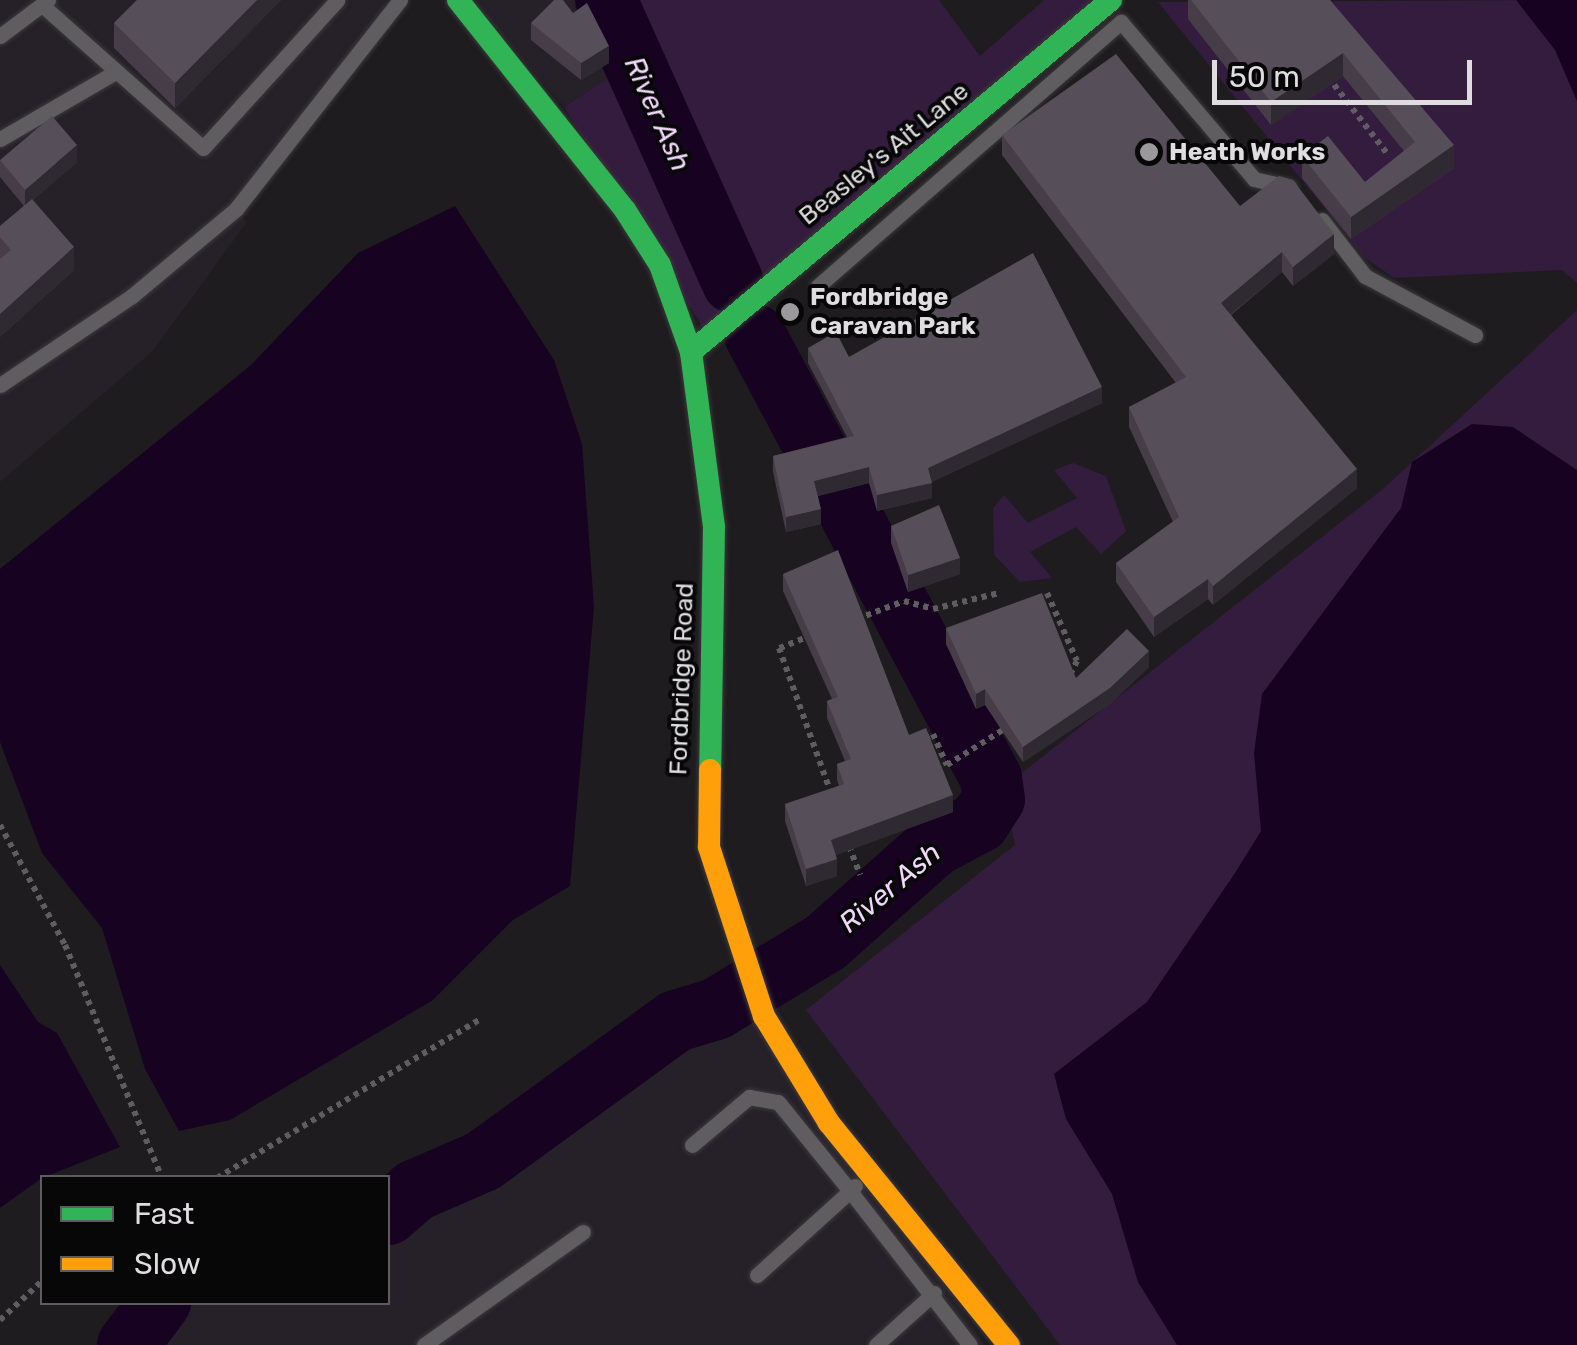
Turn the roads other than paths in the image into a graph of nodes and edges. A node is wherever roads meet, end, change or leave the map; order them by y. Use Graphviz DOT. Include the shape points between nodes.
graph roads {
  1 [pos="337,0"];
  2 [pos="400,0"];
  3 [pos="458,0"];
  4 [pos="1111,0"];
  5 [pos="45,3"];
  6 [pos="0,36"];
  7 [pos="114,74"];
  8 [pos="0,138"];
  9 [pos="818,286"];
  10 [pos="1475,335"];
  11 [pos="691,352"];
  12 [pos="0,385"];
  13 [pos="692,1145"];
  14 [pos="870,1173"];
  15 [pos="850,1191"];
  16 [pos="583,1232"];
  17 [pos="757,1275"];
  18 [pos="934,1294"];
  19 [pos="424,1345"];
  20 [pos="876,1345"];
  21 [pos="970,1345"];
  22 [pos="1010,1345"];
  1 -- 7 [label="lane" via="203,148"];
  2 -- 12 [label="lane" via="236,209 132,296"];
  3 -- 11 [label="street, Fordbridge Road" via="625,210 660,265"];
  4 -- 11 [label="street, Beasley's Ait Lane"];
  5 -- 6 [label="lane"];
  5 -- 7 [label="lane"];
  7 -- 8 [label="lane"];
  9 -- 10 [label="lane" via="1122,22 1254,179 1298,189 1365,276"];
  11 -- 14 [label="street, Fordbridge Road" via="714,527 708,847 731,936 764,1016"];
  13 -- 15 [label="lane" via="748,1097 778,1102"];
  14 -- 15 [label="lane"];
  14 -- 22 [label="street, Fordbridge Road"];
  15 -- 17 [label="lane"];
  15 -- 18 [label="lane"];
  16 -- 19 [label="lane"];
  18 -- 20 [label="lane"];
  18 -- 21 [label="lane"];
}
